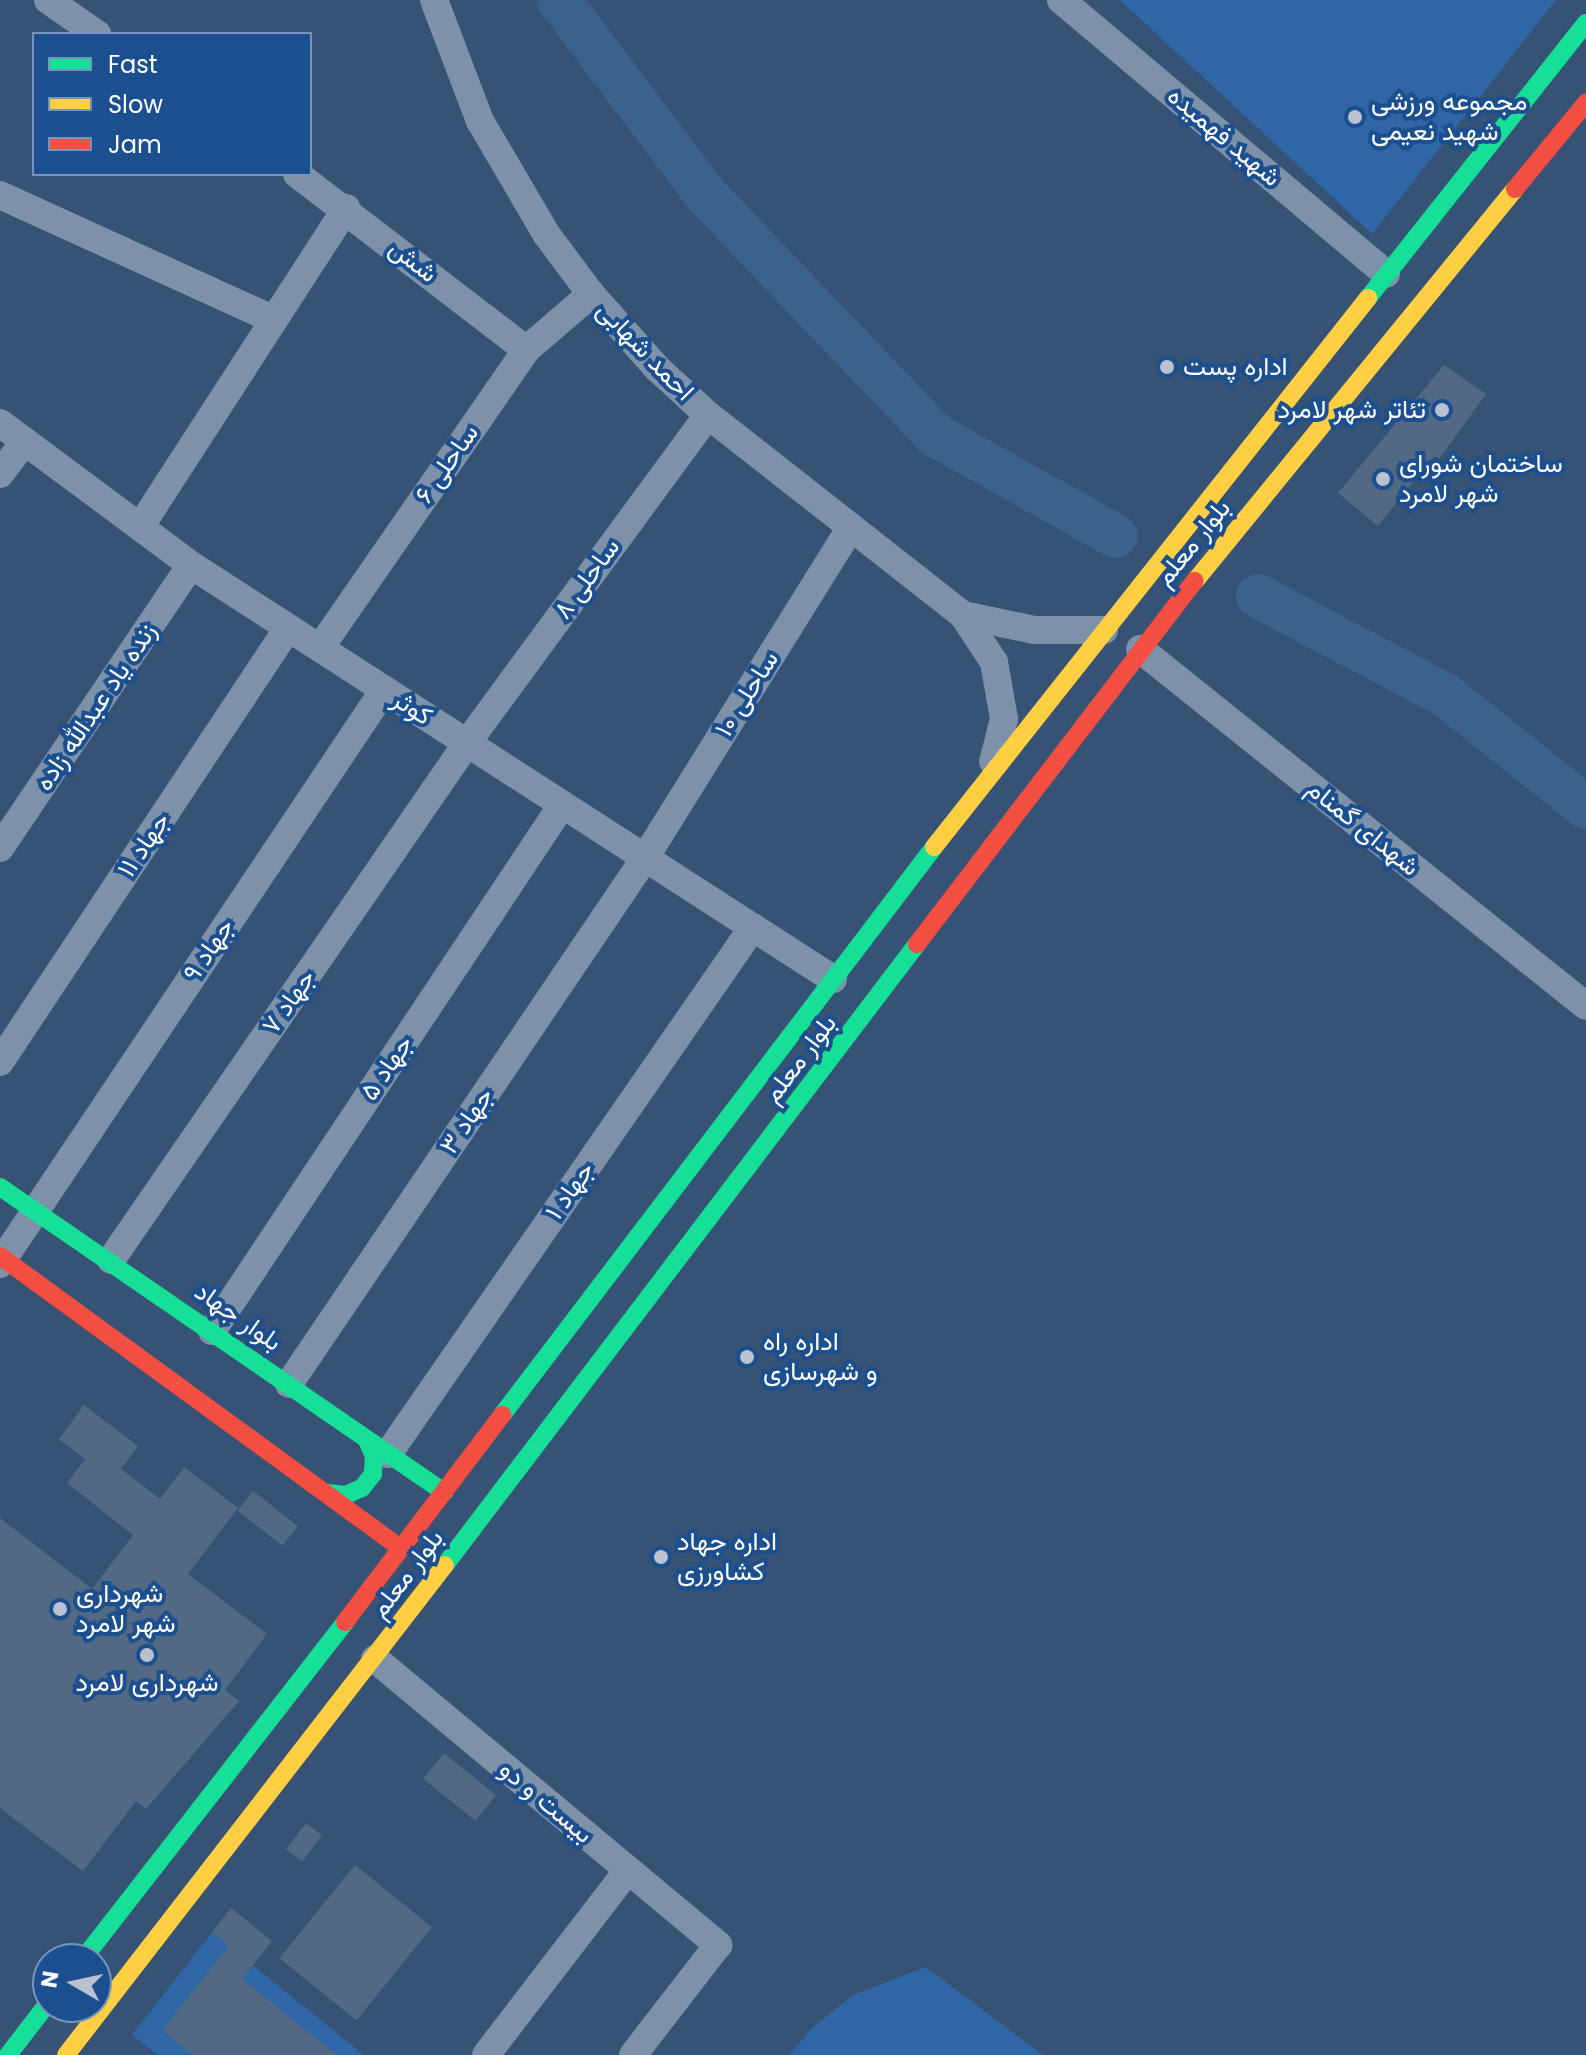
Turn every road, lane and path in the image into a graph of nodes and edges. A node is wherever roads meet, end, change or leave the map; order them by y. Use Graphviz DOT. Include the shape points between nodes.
graph roads {
  1 [pos="48,0"];
  2 [pos="434,0"];
  3 [pos="1061,0"];
  4 [pos="1586,23"];
  5 [pos="94,32"];
  6 [pos="1586,103"];
  7 [pos="300,176"];
  8 [pos="0,195"];
  9 [pos="346,208"];
  10 [pos="1386,274"];
  11 [pos="591,294"];
  12 [pos="274,320"];
  13 [pos="526,350"];
  14 [pos="708,415"];
  15 [pos="0,423"];
  16 [pos="25,441"];
  17 [pos="0,474"];
  18 [pos="140,527"];
  19 [pos="850,529"];
  20 [pos="191,565"];
  21 [pos="963,615"];
  22 [pos="288,628"];
  23 [pos="1104,630"];
  24 [pos="320,648"];
  25 [pos="1140,649"];
  26 [pos="384,690"];
  27 [pos="467,743"];
  28 [pos="990,774"];
  29 [pos="562,805"];
  30 [pos="0,848"];
  31 [pos="645,858"];
  32 [pos="753,927"];
  33 [pos="833,979"];
  34 [pos="1586,1006"];
  35 [pos="0,1062"];
  36 [pos="674,1186"];
  37 [pos="0,1187"];
  38 [pos="35,1211"];
  39 [pos="714,1214"];
  40 [pos="1,1259"];
  41 [pos="111,1260"];
  42 [pos="212,1331"];
  43 [pos="289,1384"];
  44 [pos="378,1447"];
  45 [pos="444,1492"];
  46 [pos="328,1493"];
  47 [pos="401,1548"];
  48 [pos="375,1659"];
  49 [pos="628,1870"];
  50 [pos="95,1943"];
  51 [pos="33,2023"];
  52 [pos="8,2055"];
  53 [pos="66,2055"];
  54 [pos="486,2055"];
  55 [pos="633,2055"];
  1 -- 5 [label="street"];
  2 -- 11 [label="street, احمد شهابی" via="480,121 547,235"];
  3 -- 10 [label="street, شهید فهمیده"];
  4 -- 10 [label="street, بلوار معلم"];
  6 -- 25 [label="street, بلوار معلم"];
  7 -- 9 [label="street, شش"];
  8 -- 12 [label="street"];
  9 -- 12 [label="street"];
  9 -- 13 [label="street, شش"];
  10 -- 23 [label="street, بلوار معلم"];
  11 -- 13 [label="street, ساحلی ۶"];
  11 -- 14 [label="street, احمد شهابی"];
  12 -- 18 [label="street"];
  13 -- 24 [label="street, ساحلی ۶"];
  14 -- 19 [label="street, احمد شهابی"];
  14 -- 27 [label="street, ساحلی ۸"];
  15 -- 16 [label="street, کوثر"];
  16 -- 17 [label="street"];
  16 -- 18 [label="street, کوثر"];
  18 -- 20 [label="street, کوثر"];
  19 -- 21 [label="street, احمد شهابی"];
  19 -- 31 [label="street, ساحلی ۱۰"];
  20 -- 22 [label="street, کوثر"];
  20 -- 30 [label="street, زنده یاد عبدالله زاده"];
  21 -- 23 [label="street, احمد شهابی" via="1034,630"];
  21 -- 28 [label="street, احمد شهابی" via="994,662 997,676 1004,719"];
  22 -- 24 [label="street, کوثر"];
  22 -- 35 [label="street, جهاد ۱۱"];
  23 -- 28 [label="street, بلوار معلم"];
  24 -- 26 [label="street, کوثر"];
  25 -- 34 [label="street, شهدای گمنام"];
  25 -- 39 [label="street, بلوار معلم"];
  26 -- 27 [label="street, کوثر"];
  26 -- 38 [label="street, جهاد ۹"];
  27 -- 29 [label="street, کوثر"];
  27 -- 41 [label="street, جهاد ۷"];
  28 -- 33 [label="street, بلوار معلم"];
  29 -- 31 [label="street, کوثر"];
  29 -- 42 [label="street, جهاد ۵"];
  31 -- 32 [label="street, کوثر"];
  31 -- 43 [label="street, جهاد ۳"];
  32 -- 33 [label="street, کوثر"];
  32 -- 44 [label="street, جهاد ۱"];
  33 -- 36 [label="street, بلوار معلم"];
  36 -- 39 [label="street"];
  36 -- 45 [label="street, بلوار معلم"];
  37 -- 38 [label="street, بلوار جهاد"];
  38 -- 40 [label="street, جهاد ۹"];
  38 -- 41 [label="street, بلوار جهاد"];
  39 -- 48 [label="street, بلوار معلم"];
  40 -- 46 [label="street"];
  41 -- 42 [label="street, بلوار جهاد"];
  42 -- 43 [label="street, بلوار جهاد"];
  43 -- 44 [label="street, بلوار جهاد"];
  44 -- 45 [label="street, بلوار جهاد"];
  44 -- 46 [label="street" via="373,1474 354,1492"];
  45 -- 47 [label="street, بلوار معلم"];
  46 -- 47 [label="street"];
  47 -- 50 [label="street, بلوار معلم"];
  48 -- 49 [label="street, بیست و دو"];
  48 -- 53 [label="street, بلوار معلم"];
  49 -- 54 [label="street"];
  49 -- 55 [label="street, بیست و دو" via="718,1945"];
  51 -- 52 [label="street"];
}
